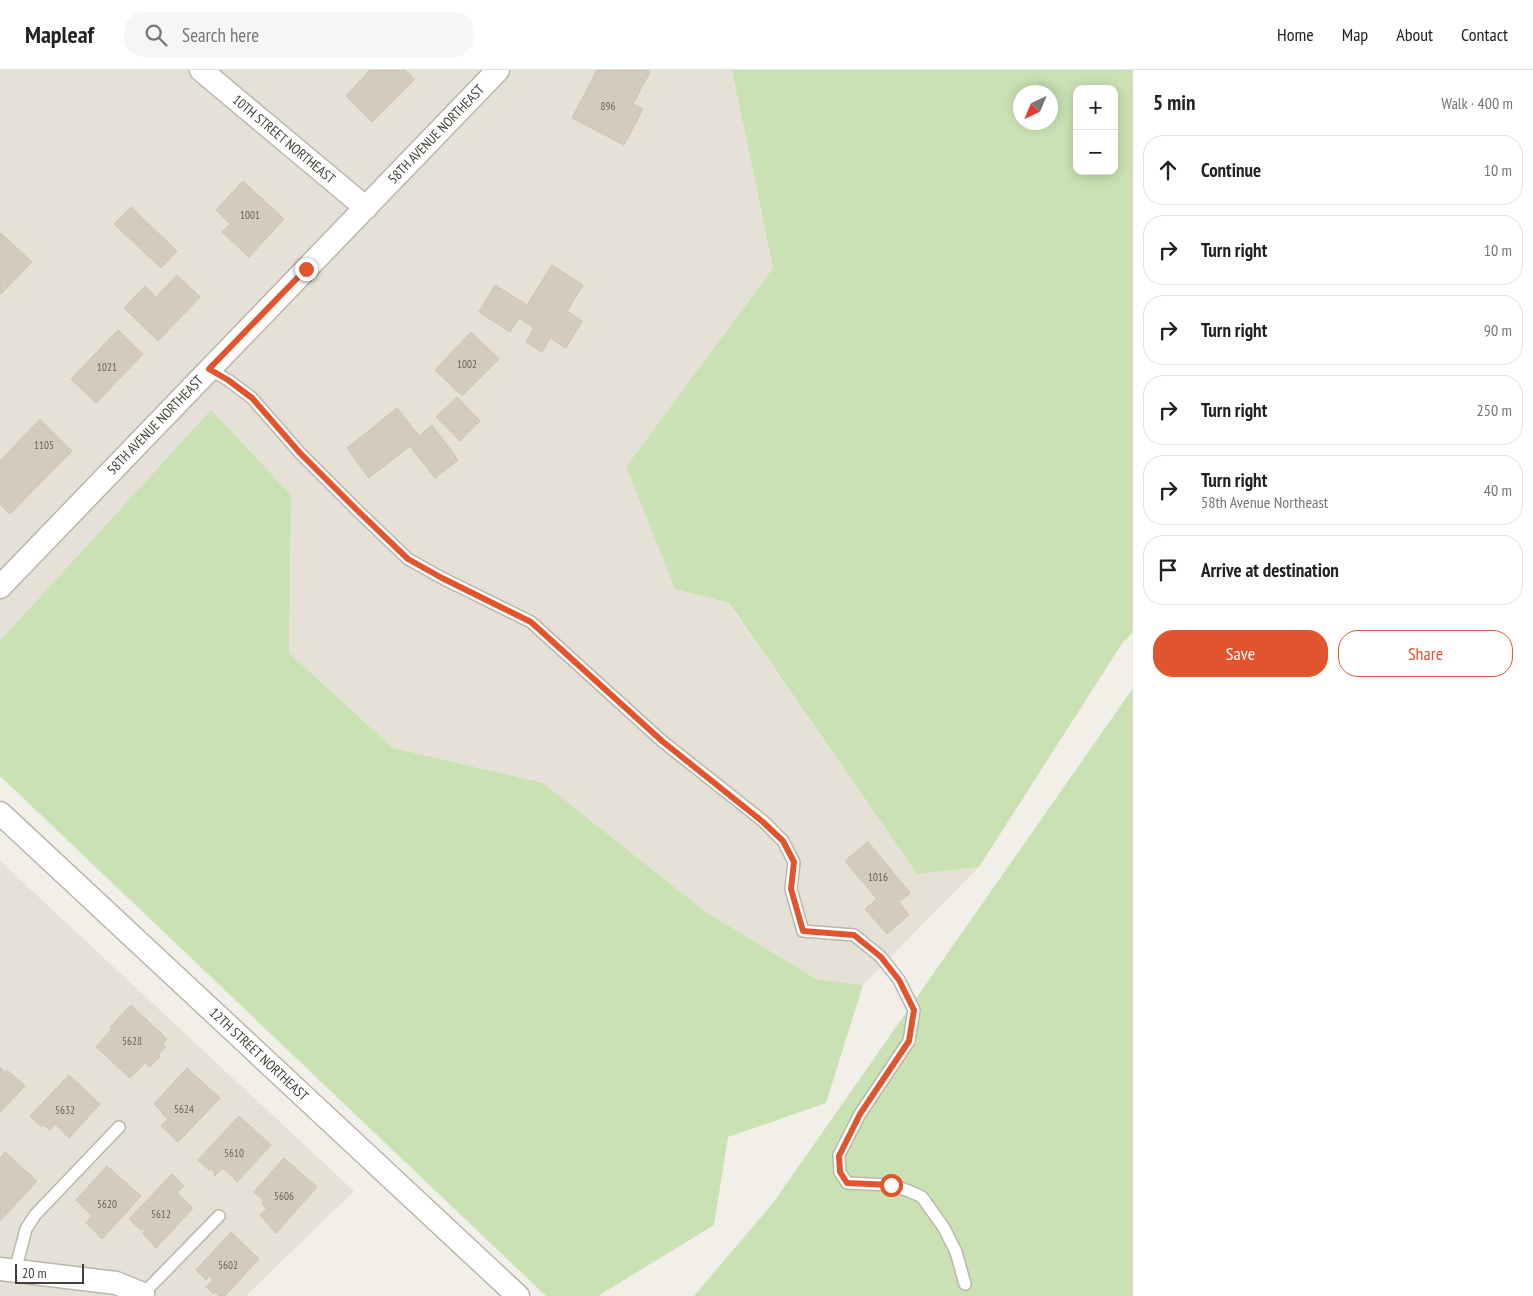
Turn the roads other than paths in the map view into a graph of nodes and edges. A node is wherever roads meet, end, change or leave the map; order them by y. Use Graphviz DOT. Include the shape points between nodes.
graph roads {
  1 [pos="202,70"];
  2 [pos="498,70"];
  3 [pos="366,208"];
  4 [pos="209,369"];
  5 [pos="0,587"];
  6 [pos="0,813"];
  7 [pos="119,1127"];
  8 [pos="220,1216"];
  9 [pos="7,1270"];
  10 [pos="965,1284"];
  11 [pos="143,1294"];
  12 [pos="518,1296"];
  1 -- 3 [label="street, 10TH STREET NORTHEAST"];
  2 -- 3 [label="street, 58TH AVENUE NORTHEAST"];
  3 -- 4 [label="street, 58TH AVENUE NORTHEAST"];
  4 -- 5 [label="street, 58TH AVENUE NORTHEAST"];
  4 -- 10 [label="lane" via="252,398 300,453 408,559 531,622 662,741 763,822 783,841 794,862 791,889 803,931 854,935 881,957 899,980 914,1010 909,1041 860,1114 839,1156 840,1172 847,1183 891,1185 922,1197 956,1252"];
  6 -- 12 [label="street, 12TH STREET NORTHEAST"];
  7 -- 9 [label="lane" via="35,1214"];
  8 -- 11 [label="lane"];
  9 -- 11 [label="street" via="116,1283"];
}
